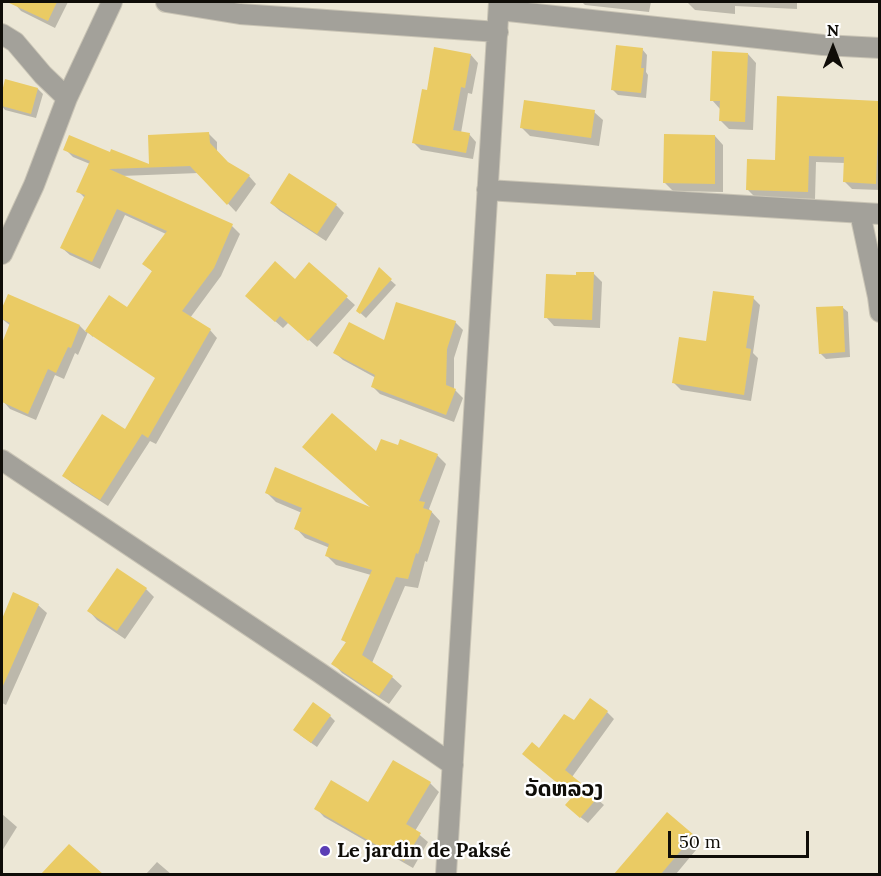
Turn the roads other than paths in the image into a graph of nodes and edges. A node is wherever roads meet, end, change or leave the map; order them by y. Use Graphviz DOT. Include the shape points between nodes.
graph roads {
  1 [pos="112,2"];
  2 [pos="166,2"];
  3 [pos="499,6"];
  4 [pos="498,32"];
  5 [pos="2,34"];
  6 [pos="879,48"];
  7 [pos="67,98"];
  8 [pos="487,190"];
  9 [pos="870,214"];
  10 [pos="2,254"];
  11 [pos="879,312"];
  12 [pos="2,460"];
  13 [pos="453,765"];
  14 [pos="446,874"];
  1 -- 7 [label="street"];
  2 -- 4 [label="street" via="240,14"];
  3 -- 4 [label="street"];
  3 -- 6 [label="street" via="823,45"];
  4 -- 8 [label="street"];
  5 -- 7 [label="street" via="15,42"];
  7 -- 10 [label="street"];
  8 -- 9 [label="street"];
  8 -- 13 [label="street"];
  9 -- 11 [label="street"];
  12 -- 13 [label="street"];
  13 -- 14 [label="street"];
}
